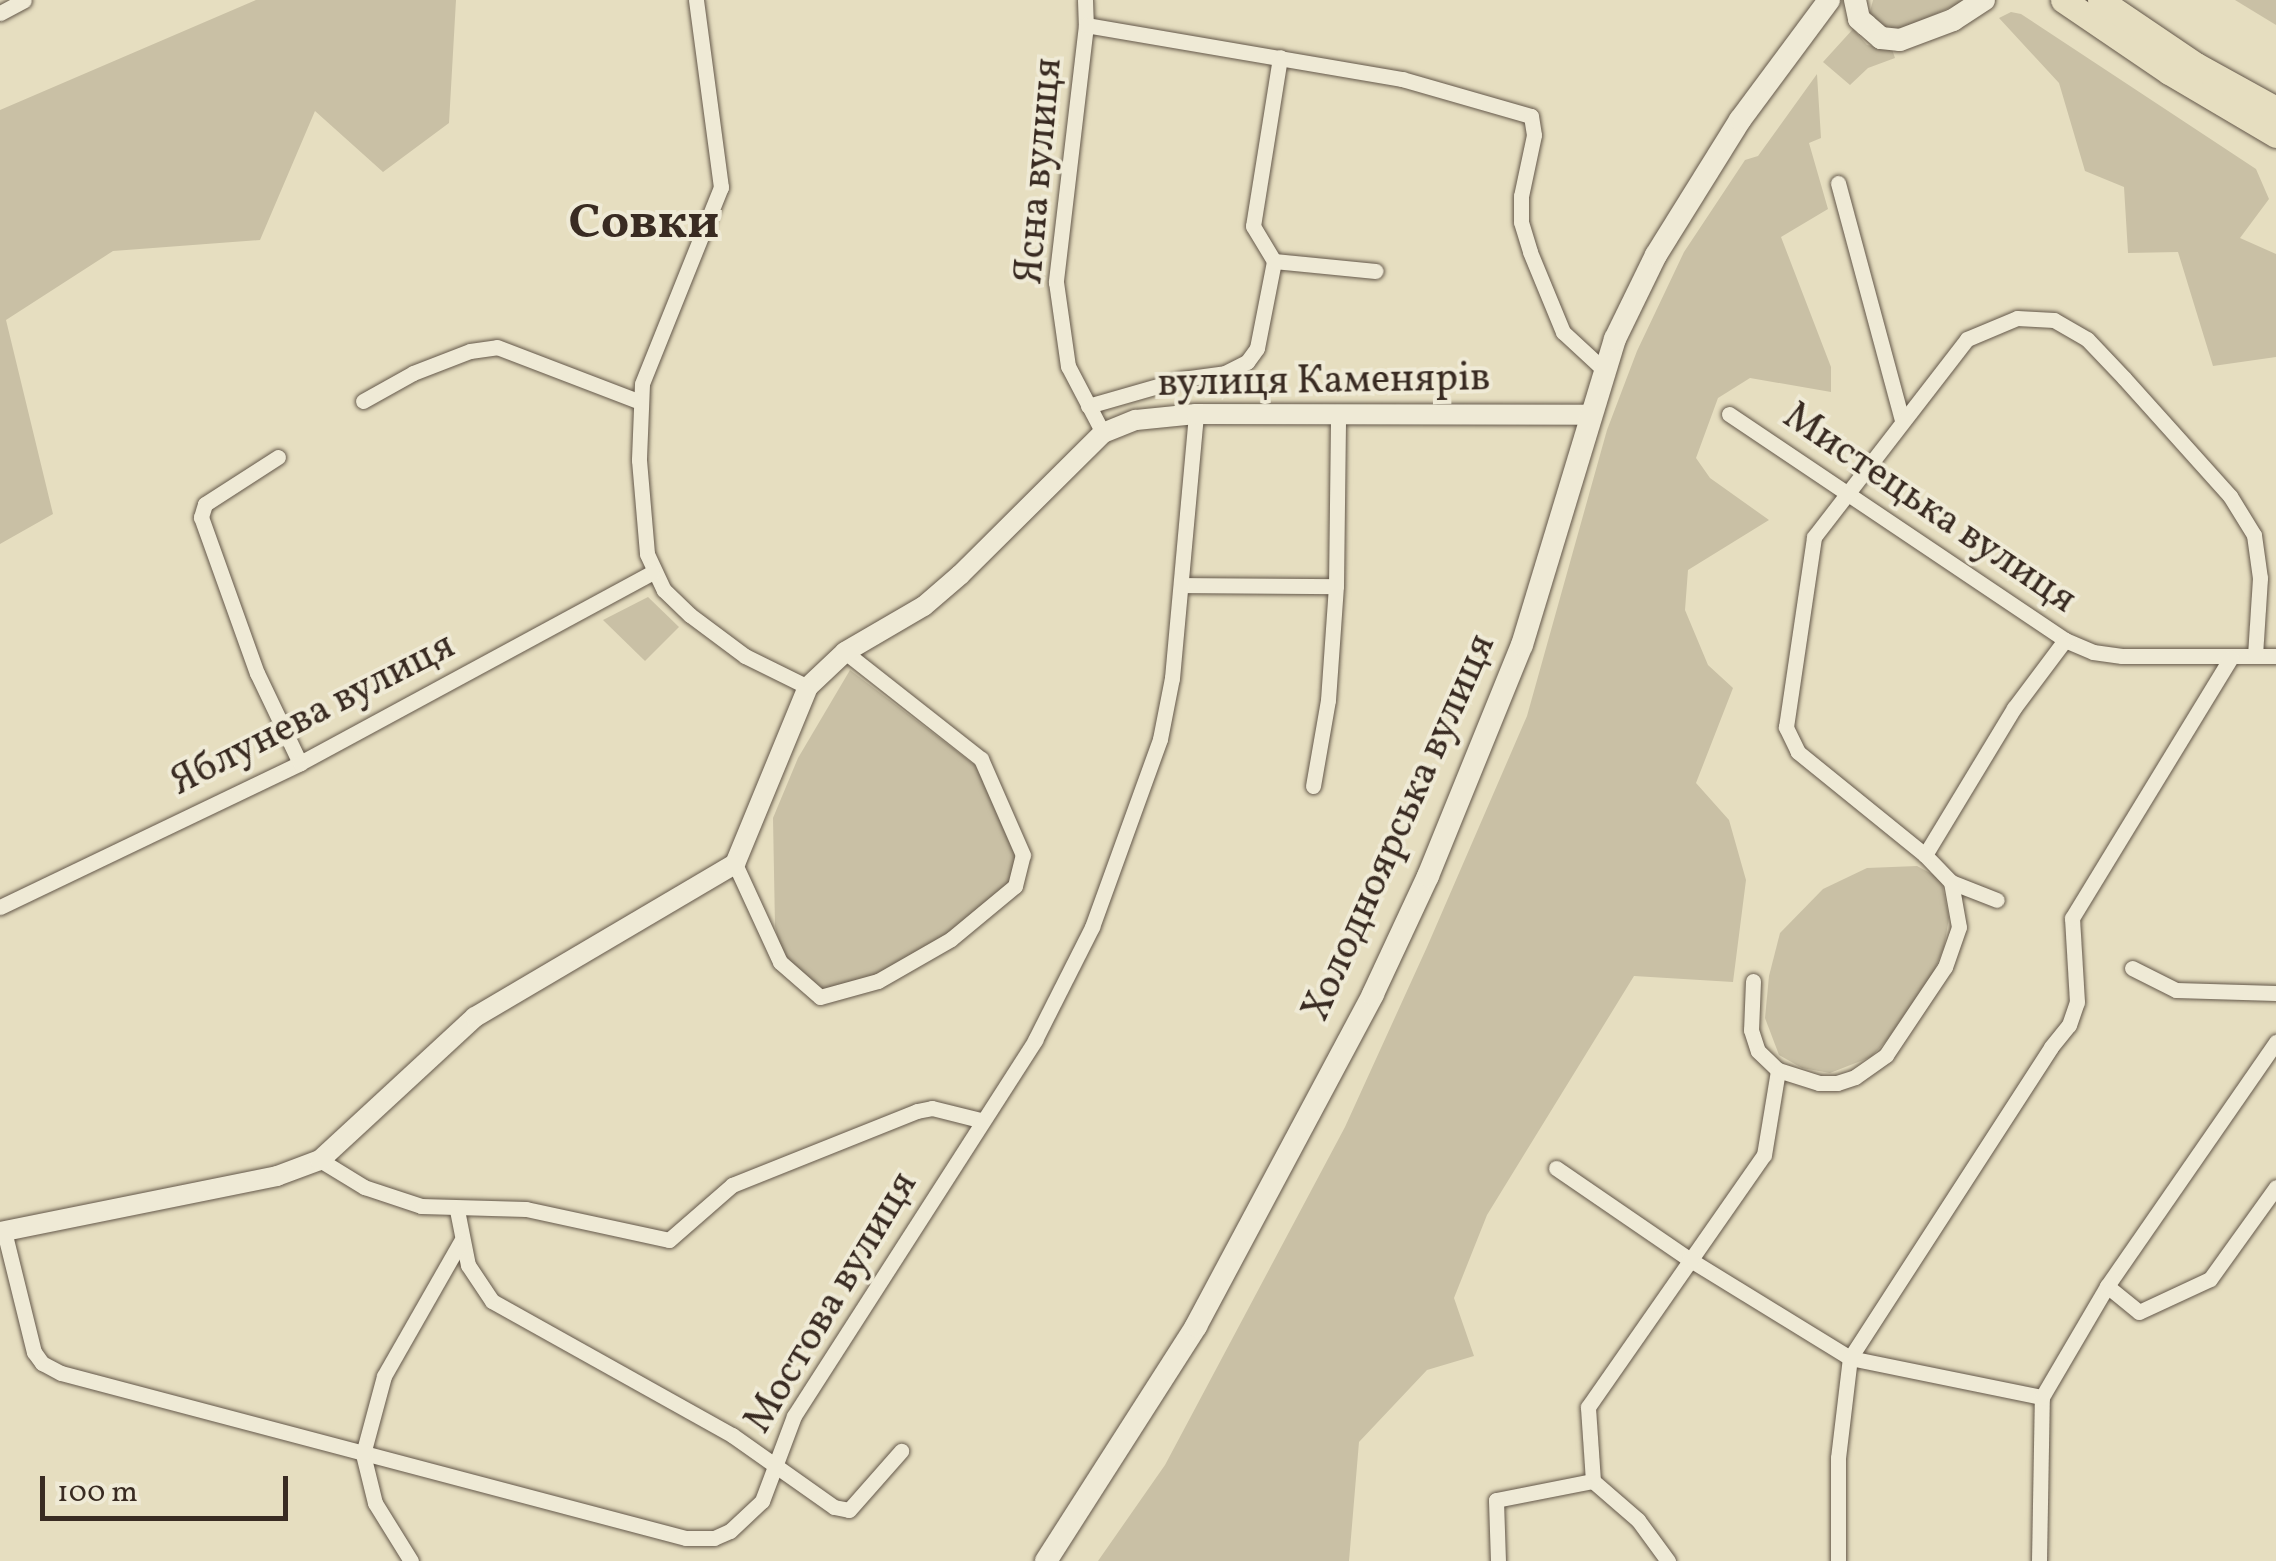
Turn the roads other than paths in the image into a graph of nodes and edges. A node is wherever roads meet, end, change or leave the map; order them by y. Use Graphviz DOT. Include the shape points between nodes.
graph roads {
  1 [pos="24,0"];
  2 [pos="696,0"];
  3 [pos="1085,0"];
  4 [pos="1829,0"];
  5 [pos="1855,0"];
  6 [pos="1984,0"];
  7 [pos="2063,0"];
  8 [pos="2100,0"];
  9 [pos="0,13"];
  10 [pos="1086,25"];
  11 [pos="1280,57"];
  12 [pos="2276,109"];
  13 [pos="2276,134"];
  14 [pos="1838,183"];
  15 [pos="1274,261"];
  16 [pos="1376,271"];
  17 [pos="1604,370"];
  18 [pos="363,401"];
  19 [pos="640,402"];
  20 [pos="1088,406"];
  21 [pos="1196,414"];
  22 [pos="1729,414"];
  23 [pos="1338,415"];
  24 [pos="1592,415"];
  25 [pos="1902,421"];
  26 [pos="1103,433"];
  27 [pos="278,458"];
  28 [pos="1846,492"];
  29 [pos="652,573"];
  30 [pos="1181,586"];
  31 [pos="1336,586"];
  32 [pos="2065,640"];
  33 [pos="845,652"];
  34 [pos="2255,656"];
  35 [pos="2276,656"];
  36 [pos="2231,658"];
  37 [pos="808,687"];
  38 [pos="300,764"];
  39 [pos="1313,786"];
  40 [pos="1925,854"];
  41 [pos="735,864"];
  42 [pos="1951,882"];
  43 [pos="1997,900"];
  44 [pos="0,908"];
  45 [pos="2132,968"];
  46 [pos="1753,981"];
  47 [pos="2276,993"];
  48 [pos="2276,1042"];
  49 [pos="1778,1070"];
  50 [pos="980,1120"];
  51 [pos="320,1160"];
  52 [pos="1556,1168"];
  53 [pos="2276,1187"];
  54 [pos="457,1210"];
  55 [pos="2,1232"];
  56 [pos="461,1241"];
  57 [pos="1690,1258"];
  58 [pos="2107,1286"];
  59 [pos="1850,1358"];
  60 [pos="2042,1397"];
  61 [pos="901,1451"];
  62 [pos="363,1454"];
  63 [pos="775,1464"];
  64 [pos="1592,1481"];
  65 [pos="411,1561"];
  66 [pos="1046,1561"];
  67 [pos="1498,1561"];
  68 [pos="1668,1561"];
  69 [pos="1838,1561"];
  70 [pos="2038,1561"];
  1 -- 9 [label="street"];
  2 -- 19 [label="street" via="721,187"];
  3 -- 10 [label="street, Ясна вулиця"];
  4 -- 17 [label="main road, Холодноярська вулиця" via="1740,120 1656,255"];
  5 -- 6 [label="main road" via="1866,26 1881,38 1900,40"];
  7 -- 13 [label="main road"];
  8 -- 12 [label="main road"];
  10 -- 11 [label="street, Ясна вулиця"];
  10 -- 20 [label="street, Ясна вулиця" via="1056,282 1068,366"];
  11 -- 15 [label="street" via="1253,226"];
  11 -- 17 [label="street, Ясна вулиця" via="1402,79 1531,116 1521,222 1563,332"];
  14 -- 25 [label="street"];
  15 -- 16 [label="street"];
  15 -- 20 [label="street" via="1263,329 1248,362"];
  17 -- 24 [label="main road, Холодноярська вулиця"];
  18 -- 19 [label="street" via="442,362 497,348"];
  19 -- 29 [label="street"];
  20 -- 26 [label="street, Ясна вулиця"];
  21 -- 23 [label="street, вулиця Каменярів"];
  21 -- 26 [label="street, вулиця Каменярів" via="1136,420"];
  21 -- 30 [label="street, Мостова вулиця"];
  22 -- 28 [label="street, Мистецька вулиця"];
  23 -- 24 [label="street, вулиця Каменярів"];
  23 -- 31 [label="street"];
  24 -- 66 [label="main road, Холодноярська вулиця" via="1522,645 1474,772 1389,960 1196,1326"];
  25 -- 28 [label="street"];
  25 -- 34 [label="street" via="1966,339 1991,327 2017,318 2054,320 2088,338 2254,535 2260,578"];
  26 -- 33 [label="street, вулиця Каменярів" via="924,606"];
  27 -- 38 [label="street" via="205,504 201,517 257,673"];
  28 -- 32 [label="street, Мистецька вулиця"];
  28 -- 40 [label="street" via="1814,536 1786,727 1798,752"];
  29 -- 37 [label="street" via="690,614 746,656"];
  29 -- 38 [label="street, Яблунева вулиця"];
  30 -- 31 [label="street"];
  30 -- 50 [label="street, Мостова вулиця" via="1160,739 1132,822 1060,998"];
  31 -- 39 [label="street" via="1328,700"];
  32 -- 36 [label="street, Мистецька вулиця" via="2122,656"];
  32 -- 40 [label="street" via="2014,708"];
  33 -- 37 [label="street, вулиця Каменярів"];
  33 -- 41 [label="street" via="981,759 1024,854 1015,886 952,939 878,981 820,997 780,962"];
  34 -- 35 [label="street, Мистецька вулиця"];
  34 -- 36 [label="street, Мистецька вулиця"];
  36 -- 59 [label="street" via="2072,918 2077,1002 2069,1026"];
  37 -- 41 [label="street, вулиця Каменярів"];
  38 -- 44 [label="street, Яблунева вулиця"];
  40 -- 42 [label="street"];
  41 -- 51 [label="street" via="475,1018"];
  42 -- 43 [label="street"];
  42 -- 49 [label="street" via="1958,927 1945,967 1886,1055 1837,1083 1818,1084"];
  45 -- 47 [label="street" via="2176,990"];
  46 -- 49 [label="street" via="1752,1030 1758,1051"];
  48 -- 58 [label="street"];
  49 -- 57 [label="street" via="1764,1156"];
  50 -- 54 [label="street" via="932,1108 917,1112 732,1185 669,1240 526,1210"];
  50 -- 63 [label="street, Мостова вулиця" via="794,1416"];
  51 -- 54 [label="street" via="395,1199"];
  51 -- 55 [label="street" via="276,1176"];
  52 -- 57 [label="street"];
  53 -- 58 [label="street" via="2210,1279 2139,1312"];
  54 -- 56 [label="street"];
  55 -- 62 [label="street, Мостова вулиця" via="42,1363"];
  56 -- 62 [label="street" via="391,1362"];
  56 -- 63 [label="street" via="476,1283 492,1302 616,1367"];
  57 -- 59 [label="street"];
  57 -- 64 [label="street" via="1588,1408"];
  58 -- 60 [label="street"];
  59 -- 60 [label="street"];
  59 -- 69 [label="street" via="1838,1458"];
  60 -- 70 [label="street"];
  61 -- 63 [label="street" via="843,1510"];
  62 -- 63 [label="street, Мостова вулиця" via="699,1540 745,1519 773,1480"];
  62 -- 65 [label="street" via="376,1503"];
  64 -- 67 [label="street" via="1496,1500"];
  64 -- 68 [label="street" via="1638,1520"];
}
